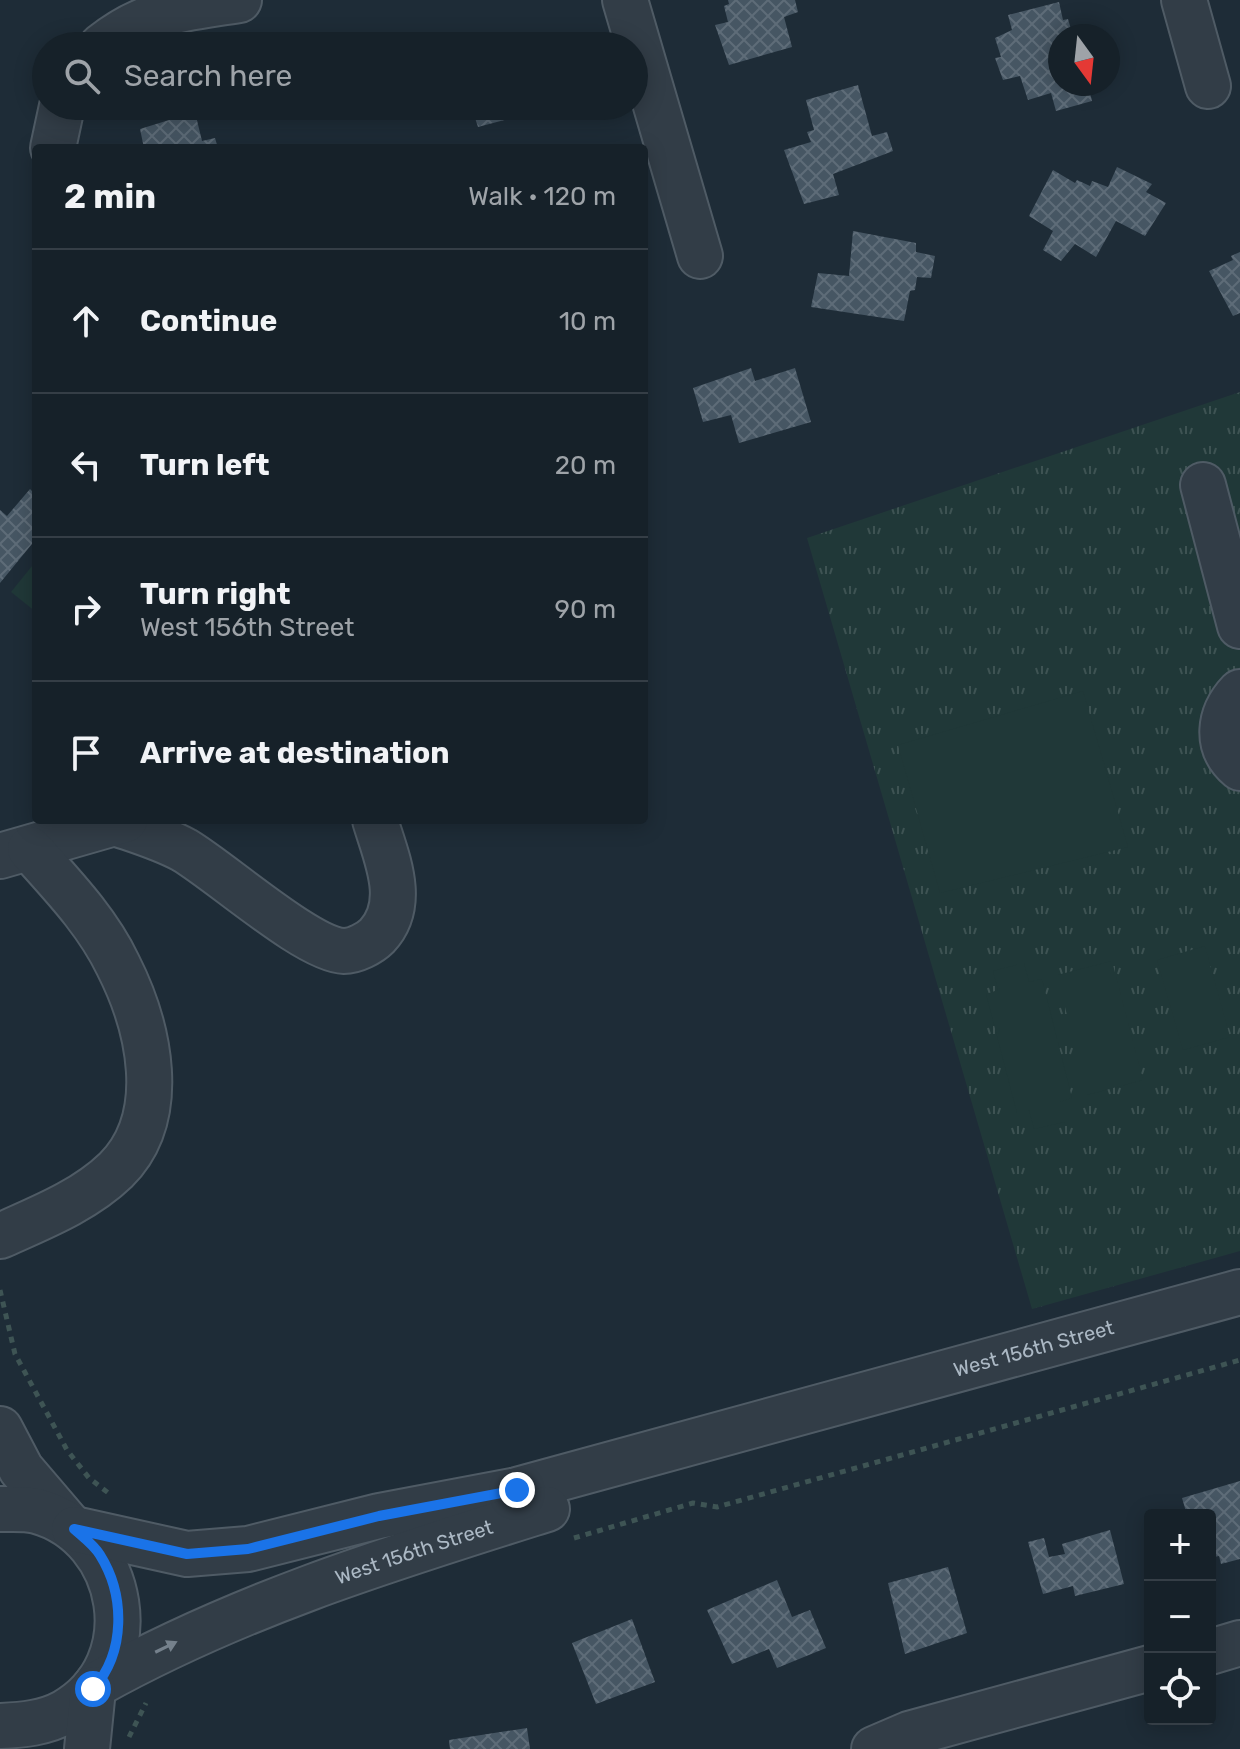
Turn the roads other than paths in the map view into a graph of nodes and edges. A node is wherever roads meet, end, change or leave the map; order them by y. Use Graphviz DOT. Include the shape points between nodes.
graph roads {
  1 [pos="239,0"];
  2 [pos="625,0"];
  3 [pos="1184,0"];
  4 [pos="122,32"];
  5 [pos="634,32"];
  6 [pos="648,79"];
  7 [pos="1208,86"];
  8 [pos="59,120"];
  9 [pos="54,144"];
  10 [pos="700,256"];
  11 [pos="1203,485"];
  12 [pos="1240,626"];
  13 [pos="1240,692"];
  14 [pos="1240,768"];
  15 [pos="113,824"];
  16 [pos="124,824"];
  17 [pos="376,824"];
  18 [pos="15,852"];
  19 [pos="0,1236"];
  20 [pos="1240,1292"];
  21 [pos="828,1408"];
  22 [pos="0,1429"];
  23 [pos="0,1509"];
  24 [pos="72,1527"];
  25 [pos="1240,1643"];
  26 [pos="1216,1650"];
  27 [pos="1144,1670"];
  28 [pos="95,1686"];
  29 [pos="0,1726"];
  30 [pos="87,1749"];
  31 [pos="874,1749"];
  1 -- 4 [label="street" via="159,12"];
  2 -- 5 [label="street"];
  3 -- 7 [label="street"];
  6 -- 10 [label="street"];
  8 -- 9 [label="street"];
  11 -- 12 [label="street"];
  13 -- 14 [label="street" via="1229,704 1222,735 1226,751"];
  15 -- 18 [label="street"];
  16 -- 17 [label="street" via="185,851 311,938 344,951 375,937 388,921 394,891"];
  18 -- 19 [label="street" via="87,915 118,964 137,1013 152,1087 135,1145 116,1169 81,1197"];
  20 -- 21 [label="street, West 156th Street"];
  21 -- 24 [label="street, West 156th Street" via="517,1490 379,1516 248,1549 187,1554"];
  28 -- 21 [label="street, West 156th Street, one-way" via="202,1629 338,1575 579,1499"];
  22 -- 24 [label="street" via="21,1469"];
  23 -- 24 [label="street" via="36,1511"];
  24 -- 28 [label="street" via="99,1553 120,1619 113,1653"];
  25 -- 26 [label="street"];
  27 -- 31 [label="street" via="909,1734"];
  28 -- 29 [label="street, West 156th Street" via="66,1711 33,1724"];
  28 -- 30 [label="street"];
}
